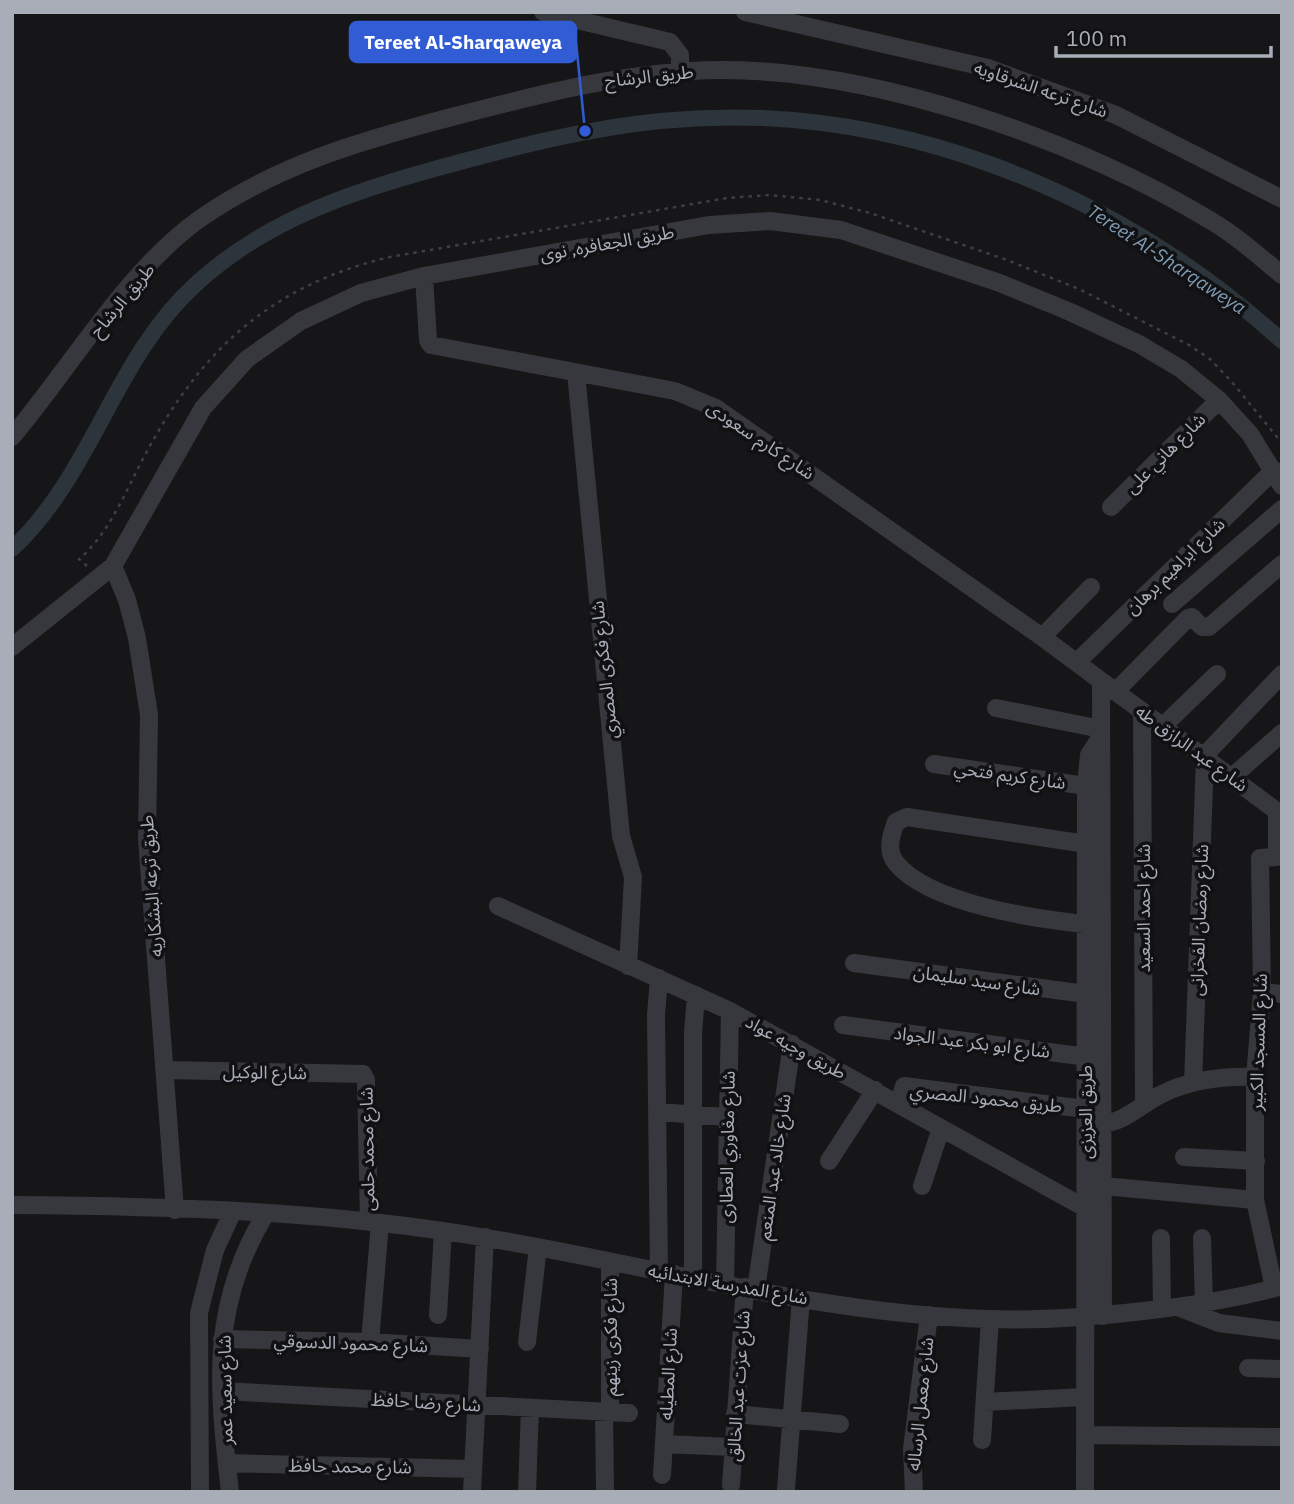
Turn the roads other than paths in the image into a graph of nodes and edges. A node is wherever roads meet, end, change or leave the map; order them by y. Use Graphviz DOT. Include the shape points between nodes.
graph roads {
  1 [pos="542,12"];
  2 [pos="745,12"];
  3 [pos="680,72"];
  4 [pos="1282,199"];
  5 [pos="1282,275"];
  6 [pos="425,276"];
  7 [pos="576,373"];
  8 [pos="1219,400"];
  9 [pos="12,437"];
  10 [pos="1278,478"];
  11 [pos="1111,507"];
  12 [pos="1282,509"];
  13 [pos="1282,564"];
  14 [pos="113,566"];
  15 [pos="1091,587"];
  16 [pos="1172,604"];
  17 [pos="1042,637"];
  18 [pos="12,647"];
  19 [pos="1076,662"];
  20 [pos="1217,674"];
  21 [pos="1282,674"];
  22 [pos="1108,687"];
  23 [pos="996,708"];
  24 [pos="1142,712"];
  25 [pos="1162,727"];
  26 [pos="1101,733"];
  27 [pos="1282,733"];
  28 [pos="1204,757"];
  29 [pos="934,764"];
  30 [pos="1232,777"];
  31 [pos="1086,786"];
  32 [pos="1279,814"];
  33 [pos="1093,845"];
  34 [pos="498,906"];
  35 [pos="1093,925"];
  36 [pos="854,963"];
  37 [pos="628,966"];
  38 [pos="659,978"];
  39 [pos="1262,992"];
  40 [pos="1282,994"];
  41 [pos="696,995"];
  42 [pos="1093,995"];
  43 [pos="730,1011"];
  44 [pos="843,1025"];
  45 [pos="792,1044"];
  46 [pos="1093,1058"];
  47 [pos="165,1070"];
  48 [pos="364,1076"];
  49 [pos="1255,1077"];
  50 [pos="1193,1083"];
  51 [pos="875,1090"];
  52 [pos="899,1104"];
  53 [pos="1144,1104"];
  54 [pos="658,1112"];
  55 [pos="694,1115"];
  56 [pos="727,1117"];
  57 [pos="1091,1119"];
  58 [pos="941,1128"];
  59 [pos="1184,1157"];
  60 [pos="829,1161"];
  61 [pos="1256,1161"];
  62 [pos="922,1186"];
  63 [pos="1094,1186"];
  64 [pos="1255,1200"];
  65 [pos="12,1205"];
  66 [pos="1085,1208"];
  67 [pos="175,1210"];
  68 [pos="233,1211"];
  69 [pos="266,1213"];
  70 [pos="375,1223"];
  71 [pos="443,1231"];
  72 [pos="485,1237"];
  73 [pos="1161,1238"];
  74 [pos="1202,1238"];
  75 [pos="538,1247"];
  76 [pos="610,1263"];
  77 [pos="667,1273"];
  78 [pos="693,1278"];
  79 [pos="725,1284"];
  80 [pos="1278,1287"];
  81 [pos="751,1288"];
  82 [pos="801,1298"];
  83 [pos="1204,1303"];
  84 [pos="1170,1308"];
  85 [pos="438,1315"];
  86 [pos="929,1315"];
  87 [pos="1094,1317"];
  88 [pos="990,1319"];
  89 [pos="1282,1331"];
  90 [pos="222,1339"];
  91 [pos="370,1342"];
  92 [pos="527,1342"];
  93 [pos="480,1349"];
  94 [pos="1248,1368"];
  95 [pos="1282,1369"];
  96 [pos="222,1391"];
  97 [pos="1084,1397"];
  98 [pos="985,1402"];
  99 [pos="477,1404"];
  100 [pos="530,1408"];
  101 [pos="607,1411"];
  102 [pos="629,1412"];
  103 [pos="735,1415"];
  104 [pos="792,1419"];
  105 [pos="839,1424"];
  106 [pos="1086,1434"];
  107 [pos="1282,1437"];
  108 [pos="982,1440"];
  109 [pos="664,1444"];
  110 [pos="733,1447"];
  111 [pos="227,1463"];
  112 [pos="474,1469"];
  113 [pos="662,1475"];
  114 [pos="730,1485"];
  115 [pos="786,1489"];
  116 [pos="200,1492"];
  117 [pos="230,1492"];
  118 [pos="472,1492"];
  119 [pos="527,1492"];
  120 [pos="606,1492"];
  121 [pos="914,1492"];
  122 [pos="1085,1492"];
  1 -- 3 [label="street" via="670,42 680,55"];
  2 -- 4 [label="street, شارع ترعه الشرقاويه" via="988,68 1116,116"];
  3 -- 5 [label="street, طريق الرشاح" via="758,71 836,80 1038,138 1147,185 1216,223"];
  3 -- 9 [label="street, طريق الرشاح" via="606,80 520,99 332,150 264,179 198,220 133,281"];
  6 -- 7 [label="street, شارع كارم سعودى" via="431,345"];
  6 -- 8 [label="street, طريق الجعافره, نوى" via="709,225 817,225 864,236 1068,311 1160,356"];
  6 -- 14 [label="street, طريق الجعافره, نوى" via="330,305 247,359 202,408"];
  7 -- 17 [label="street, شارع كارم سعودى" via="675,391 716,408"];
  7 -- 37 [label="street, شارع فكرى المصري" via="621,836 633,877"];
  8 -- 10 [label="street, طريق الجعافره, نوى" via="1250,434"];
  8 -- 11 [label="street, شارع هاني على"];
  10 -- 19 [label="street, شارع ابراهيم برهان"];
  12 -- 16 [label="street"];
  13 -- 22 [label="street" via="1209,627 1188,618"];
  14 -- 18 [label="street, طريق الجعافره, نوى"];
  14 -- 47 [label="street, طريق ترعه البشكاريه" via="137,638 149,715 147,839"];
  15 -- 17 [label="street"];
  17 -- 19 [label="street, شارع كارم سعودى"];
  19 -- 22 [label="street, شارع كارم سعودى"];
  20 -- 25 [label="street"];
  21 -- 28 [label="street"];
  22 -- 24 [label="street, شارع عبد الرازق طه"];
  22 -- 26 [label="street, طريق العزيزى"];
  23 -- 26 [label="street"];
  24 -- 25 [label="street, شارع عبد الرازق طه"];
  24 -- 53 [label="street, شارع احمد السعيد"];
  25 -- 28 [label="street, شارع عبد الرازق طه"];
  26 -- 31 [label="street, طريق العزيزى" via="1089,755"];
  26 -- 33 [label="street, طريق العزيزى"];
  27 -- 30 [label="street"];
  28 -- 30 [label="street, شارع عبد الرازق طه"];
  28 -- 50 [label="street, شارع رمضان الفخرانى"];
  29 -- 31 [label="street, شارع كريم فتحي"];
  30 -- 32 [label="street, شارع عبد الرازق طه"];
  31 -- 33 [label="street, طريق العزيزى"];
  32 -- 39 [label="street, شارع المسجد الكبير" via="1277,856 1260,858"];
  33 -- 35 [label="street, طريق العزيزى"];
  33 -- 35 [label="street" via="906,817 895,822 890,848 896,863 906,871 963,901 1008,913"];
  34 -- 37 [label="street, طريق وجيه عواد"];
  35 -- 42 [label="street, طريق العزيزى"];
  36 -- 42 [label="street, شارع سيد سليمان"];
  37 -- 38 [label="street, طريق وجيه عواد"];
  38 -- 41 [label="street, طريق وجيه عواد"];
  38 -- 54 [label="street, شارع المطيله"];
  39 -- 40 [label="street"];
  39 -- 49 [label="street, شارع المسجد الكبير"];
  41 -- 43 [label="street, طريق وجيه عواد"];
  41 -- 55 [label="street"];
  42 -- 46 [label="street, طريق العزيزى"];
  43 -- 45 [label="street, طريق وجيه عواد"];
  43 -- 56 [label="street, شارع مغاوري العطارى"];
  44 -- 46 [label="street, شارع ابو بكر عبد الجواد"];
  45 -- 51 [label="street, طريق وجيه عواد"];
  45 -- 81 [label="street, شارع خالد عبد المنعم"];
  46 -- 57 [label="street, طريق العزيزى"];
  47 -- 48 [label="street, شارع الوكيل"];
  47 -- 67 [label="street, طريق ترعه البشكاريه"];
  48 -- 70 [label="street, شارع محمد حلمى"];
  49 -- 50 [label="street"];
  49 -- 61 [label="street, شارع المسجد الكبير"];
  50 -- 53 [label="street"];
  51 -- 52 [label="street, طريق وجيه عواد"];
  51 -- 60 [label="street"];
  52 -- 57 [label="street, طريق محمود المصري" via="904,1086"];
  52 -- 58 [label="street, طريق وجيه عواد"];
  53 -- 57 [label="street" via="1118,1122"];
  54 -- 55 [label="street"];
  54 -- 77 [label="street, شارع المطيله"];
  55 -- 56 [label="street"];
  55 -- 78 [label="street"];
  56 -- 79 [label="street, شارع مغاوري العطارى"];
  57 -- 63 [label="street, طريق العزيزى"];
  58 -- 62 [label="street"];
  58 -- 66 [label="street, طريق وجيه عواد"];
  59 -- 61 [label="street"];
  61 -- 64 [label="street, شارع المسجد الكبير"];
  63 -- 64 [label="street"];
  63 -- 66 [label="street, طريق العزيزى"];
  63 -- 87 [label="street, طريق العزيزى"];
  64 -- 80 [label="street, شارع المسجد الكبير"];
  65 -- 67 [label="street, شارع المدرسة الابتدائيه"];
  66 -- 87 [label="street, طريق العزيزى"];
  67 -- 68 [label="street, شارع المدرسة الابتدائيه"];
  68 -- 69 [label="street, شارع المدرسة الابتدائيه"];
  68 -- 116 [label="street" via="215,1250 199,1313"];
  69 -- 70 [label="street, شارع المدرسة الابتدائيه"];
  69 -- 90 [label="street, شارع سعيد عمر" via="236,1274"];
  70 -- 71 [label="street, شارع المدرسة الابتدائيه"];
  70 -- 91 [label="street, شارع محمد حلمى"];
  71 -- 72 [label="street, شارع المدرسة الابتدائيه"];
  71 -- 85 [label="street"];
  72 -- 75 [label="street, شارع المدرسة الابتدائيه"];
  72 -- 93 [label="street"];
  73 -- 84 [label="street"];
  74 -- 83 [label="street"];
  75 -- 76 [label="street, شارع المدرسة الابتدائيه"];
  75 -- 92 [label="street"];
  76 -- 77 [label="street, شارع المدرسة الابتدائيه"];
  76 -- 101 [label="street, شارع فكرى زينهم"];
  77 -- 78 [label="street, شارع المدرسة الابتدائيه"];
  77 -- 109 [label="street, شارع المطيله"];
  78 -- 79 [label="street, شارع المدرسة الابتدائيه"];
  79 -- 81 [label="street, شارع المدرسة الابتدائيه"];
  80 -- 83 [label="street, شارع المدرسة الابتدائيه"];
  81 -- 82 [label="street, شارع المدرسة الابتدائيه"];
  81 -- 103 [label="street, شارع عزت عبد الخالق"];
  82 -- 86 [label="street, شارع المدرسة الابتدائيه"];
  82 -- 104 [label="street"];
  83 -- 84 [label="street, شارع المدرسة الابتدائيه"];
  84 -- 87 [label="street, شارع المدرسة الابتدائيه"];
  84 -- 89 [label="street" via="1212,1321"];
  86 -- 88 [label="street, شارع المدرسة الابتدائيه"];
  86 -- 121 [label="street, شارع معمل الرساله" via="912,1449"];
  87 -- 88 [label="street, شارع المدرسة الابتدائيه"];
  87 -- 97 [label="street, طريق العزيزى"];
  88 -- 98 [label="street"];
  90 -- 91 [label="street, شارع محمود الدسوقي"];
  90 -- 96 [label="street, شارع سعيد عمر"];
  91 -- 93 [label="street, شارع محمود الدسوقي"];
  93 -- 99 [label="street"];
  94 -- 95 [label="street"];
  96 -- 99 [label="street, شارع رضا حافظ"];
  96 -- 111 [label="street, شارع سعيد عمر"];
  97 -- 98 [label="street"];
  97 -- 106 [label="street, طريق العزيزى"];
  98 -- 108 [label="street"];
  99 -- 100 [label="street, شارع رضا حافظ"];
  99 -- 112 [label="street"];
  100 -- 101 [label="street, شارع رضا حافظ"];
  100 -- 119 [label="street"];
  101 -- 102 [label="street, شارع رضا حافظ"];
  101 -- 120 [label="street, شارع فكرى زينهم"];
  103 -- 104 [label="street"];
  103 -- 110 [label="street, شارع عزت عبد الخالق"];
  104 -- 105 [label="street"];
  104 -- 115 [label="street"];
  106 -- 107 [label="street"];
  106 -- 122 [label="street, طريق العزيزى"];
  109 -- 110 [label="street"];
  109 -- 113 [label="street, شارع المطيله"];
  110 -- 114 [label="street, شارع عزت عبد الخالق"];
  111 -- 112 [label="street, شارع محمد حافظ"];
  111 -- 117 [label="street, شارع سعيد عمر"];
  112 -- 118 [label="street"];
}
